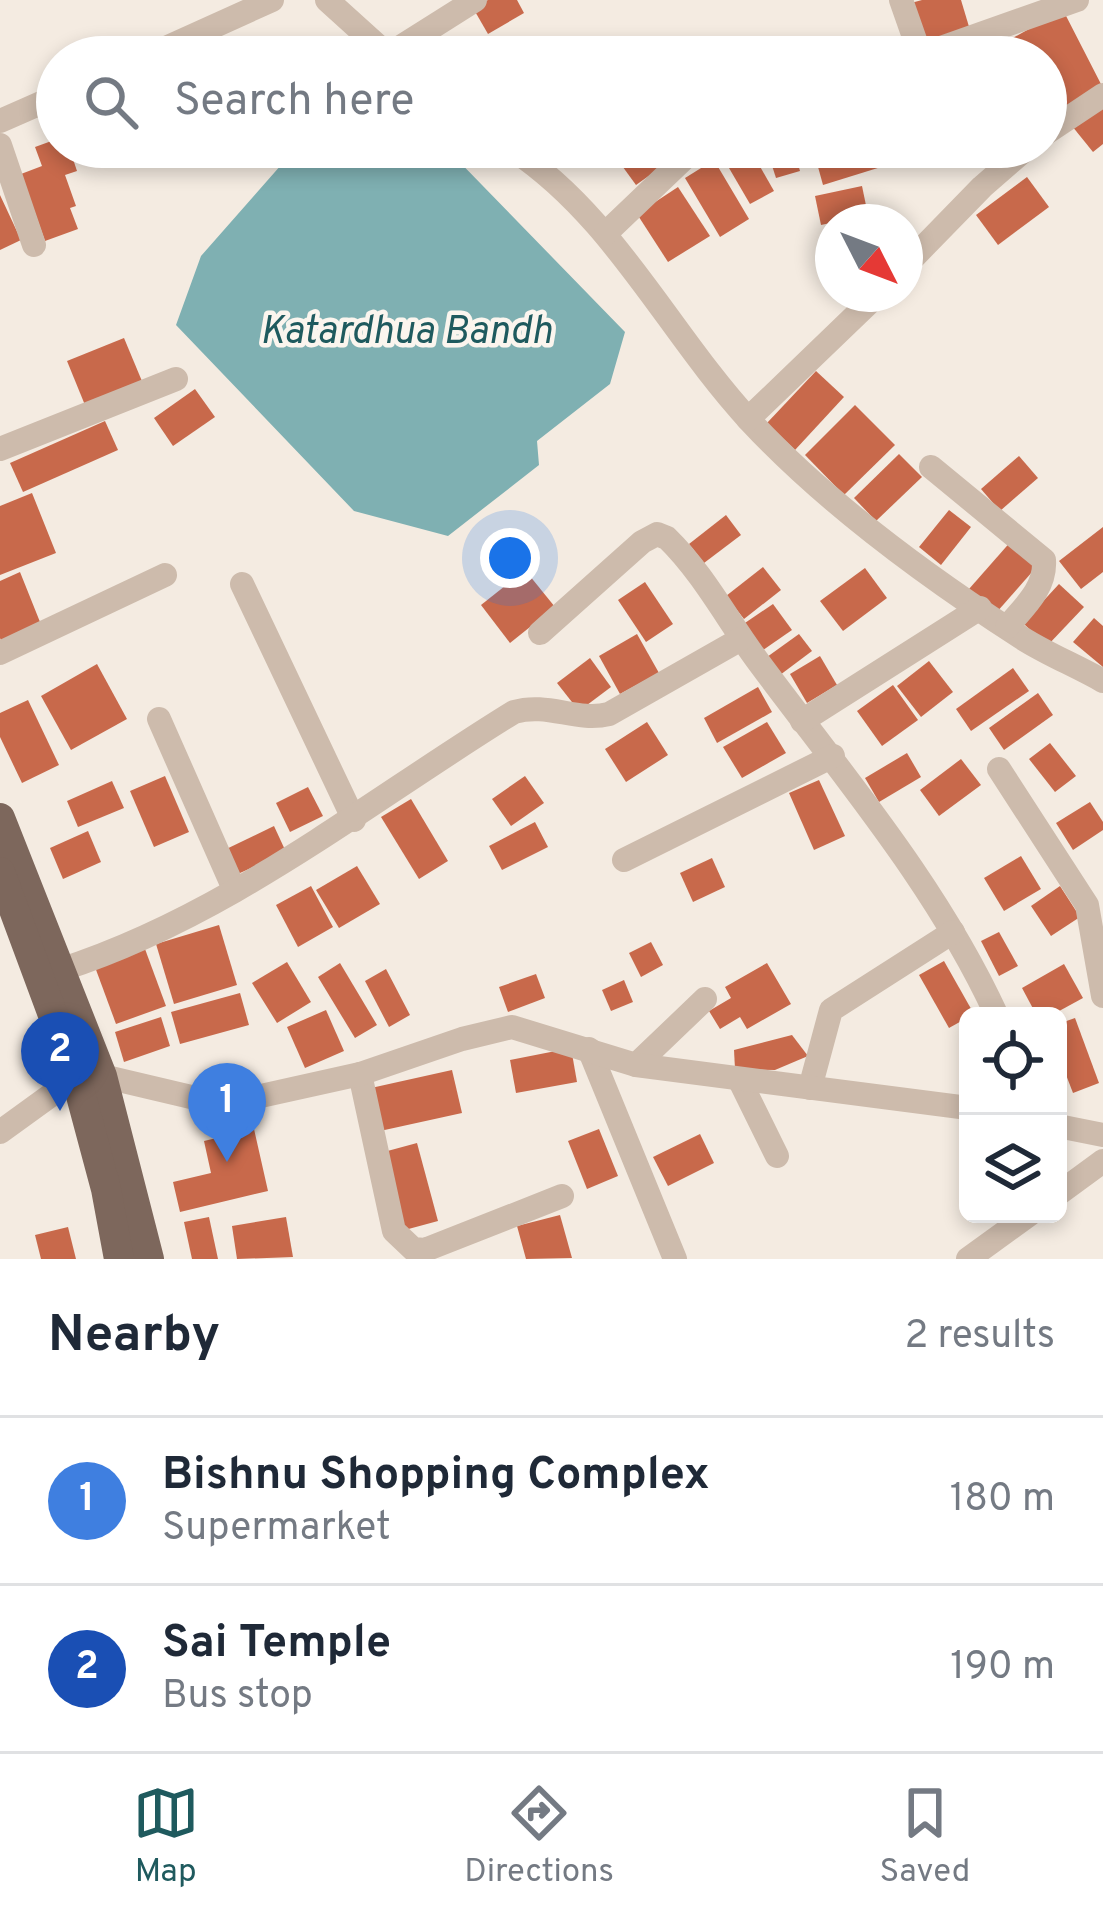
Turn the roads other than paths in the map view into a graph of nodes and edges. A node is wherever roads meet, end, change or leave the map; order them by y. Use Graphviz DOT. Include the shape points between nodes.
graph roads {
  1 [pos="272,0"];
  2 [pos="327,0"];
  3 [pos="475,0"];
  4 [pos="901,0"];
  5 [pos="1077,0"];
  6 [pos="192,36"];
  7 [pos="367,36"];
  8 [pos="420,36"];
  9 [pos="914,36"];
  10 [pos="977,36"];
  11 [pos="1103,95"];
  12 [pos="36,106"];
  13 [pos="1067,119"];
  14 [pos="0,121"];
  15 [pos="0,146"];
  16 [pos="543,168"];
  17 [pos="674,168"];
  18 [pos="1004,168"];
  19 [pos="606,233"];
  20 [pos="34,245"];
  21 [pos="923,248"];
  22 [pos="859,312"];
  23 [pos="176,379"];
  24 [pos="748,419"];
  25 [pos="0,449"];
  26 [pos="931,466"];
  27 [pos="165,575"];
  28 [pos="242,584"];
  29 [pos="980,608"];
  30 [pos="1007,627"];
  31 [pos="540,633"];
  32 [pos="741,639"];
  33 [pos="0,653"];
  34 [pos="1103,680"];
  35 [pos="159,719"];
  36 [pos="802,721"];
  37 [pos="832,756"];
  38 [pos="999,769"];
  39 [pos="0,818"];
  40 [pos="354,820"];
  41 [pos="624,860"];
  42 [pos="0,872"];
  43 [pos="234,889"];
  44 [pos="953,932"];
  45 [pos="60,970"];
  46 [pos="1103,996"];
  47 [pos="705,999"];
  48 [pos="992,1007"];
  49 [pos="589,1049"];
  50 [pos="636,1065"];
  51 [pos="360,1074"];
  52 [pos="89,1077"];
  53 [pos="739,1079"];
  54 [pos="810,1088"];
  55 [pos="959,1107"];
  56 [pos="1067,1128"];
  57 [pos="0,1132"];
  58 [pos="1103,1135"];
  59 [pos="777,1156"];
  60 [pos="1103,1161"];
  61 [pos="1067,1187"];
  62 [pos="562,1196"];
  63 [pos="1018,1223"];
  64 [pos="118,1259"];
  65 [pos="149,1259"];
  66 [pos="675,1259"];
  67 [pos="968,1259"];
  1 -- 6 [label="street"];
  2 -- 7 [label="street"];
  3 -- 8 [label="street"];
  4 -- 9 [label="street"];
  5 -- 10 [label="street"];
  11 -- 13 [label="street"];
  12 -- 14 [label="street"];
  15 -- 20 [label="street"];
  16 -- 19 [label="street"];
  17 -- 19 [label="street"];
  18 -- 21 [label="street"];
  19 -- 24 [label="street"];
  22 -- 24 [label="street"];
  23 -- 25 [label="street"];
  24 -- 29 [label="street" via="850,512"];
  26 -- 30 [label="street" via="1044,560 1038,590"];
  27 -- 33 [label="street"];
  28 -- 40 [label="street"];
  29 -- 30 [label="street"];
  29 -- 36 [label="street"];
  30 -- 34 [label="street"];
  31 -- 32 [label="street" via="657,534 681,551"];
  32 -- 36 [label="street"];
  32 -- 40 [label="street" via="609,714 532,706 514,712"];
  35 -- 43 [label="street"];
  36 -- 37 [label="street"];
  37 -- 41 [label="street"];
  37 -- 44 [label="street"];
  38 -- 46 [label="street" via="1087,905"];
  39 -- 45 [label="main road"];
  40 -- 43 [label="street"];
  42 -- 52 [label="main road"];
  43 -- 45 [label="street" via="154,936"];
  44 -- 48 [label="street"];
  44 -- 54 [label="street" via="831,1010"];
  45 -- 52 [label="main road"];
  47 -- 50 [label="street"];
  49 -- 50 [label="street"];
  49 -- 51 [label="street" via="512,1027"];
  49 -- 66 [label="street"];
  50 -- 53 [label="street"];
  51 -- 52 [label="street" via="247,1099"];
  51 -- 62 [label="street" via="394,1232 413,1249"];
  52 -- 57 [label="street"];
  52 -- 64 [label="main road"];
  52 -- 65 [label="main road"];
  53 -- 54 [label="street"];
  53 -- 59 [label="street"];
  54 -- 55 [label="street"];
  56 -- 58 [label="street"];
  60 -- 61 [label="street"];
  63 -- 67 [label="street"];
}
